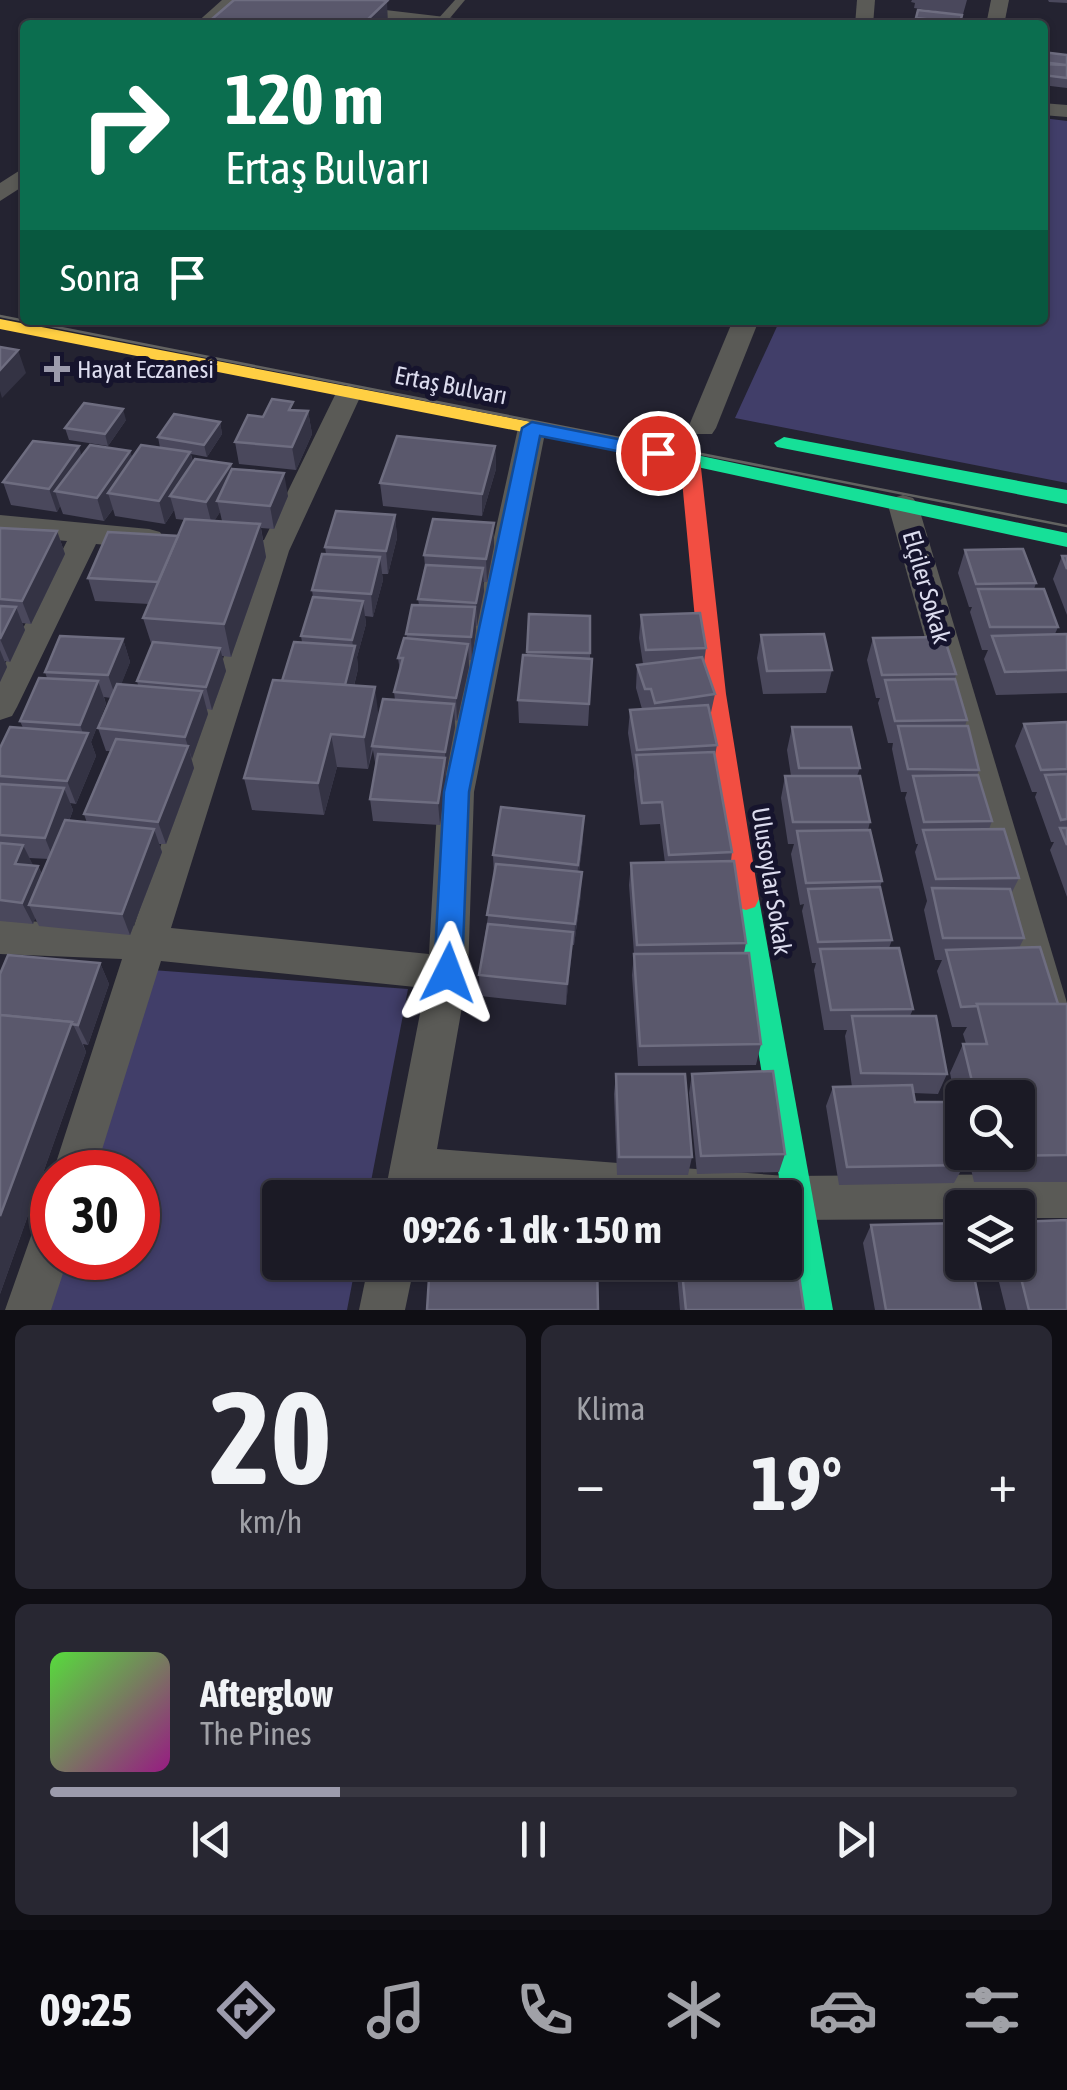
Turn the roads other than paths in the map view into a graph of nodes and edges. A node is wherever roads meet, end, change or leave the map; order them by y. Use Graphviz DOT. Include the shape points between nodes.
graph roads {
  1 [pos="233,0"];
  2 [pos="460,0"];
  3 [pos="326,9"];
  4 [pos="209,20"];
  5 [pos="409,20"];
  6 [pos="442,20"];
  7 [pos="20,178"];
  8 [pos="0,194"];
  9 [pos="0,324"];
  10 [pos="744,325"];
  11 [pos="348,394"];
  12 [pos="532,428"];
  13 [pos="703,428"];
  14 [pos="760,439"];
  15 [pos="690,459"];
  16 [pos="1067,497"];
  17 [pos="903,505"];
  18 [pos="0,525"];
  19 [pos="87,532"];
  20 [pos="1067,540"];
  21 [pos="180,542"];
  22 [pos="218,545"];
  23 [pos="274,551"];
  24 [pos="0,707"];
  25 [pos="0,937"];
  26 [pos="146,943"];
  27 [pos="448,973"];
  28 [pos="1067,1072"];
  29 [pos="80,1150"];
  30 [pos="410,1180"];
  31 [pos="788,1180"];
  32 [pos="1067,1196"];
  33 [pos="802,1198"];
  34 [pos="802,1244"];
  35 [pos="38,1280"];
  36 [pos="388,1280"];
  37 [pos="28,1310"];
  38 [pos="382,1310"];
  39 [pos="818,1310"];
  1 -- 4 [label="street"];
  2 -- 6 [label="lane"];
  3 -- 5 [label="street"];
  7 -- 8 [label="street"];
  9 -- 11 [label="main road, Ertaş Bulvarı"];
  10 -- 13 [label="street"];
  11 -- 12 [label="main road, Ertaş Bulvarı"];
  11 -- 23 [label="street"];
  12 -- 15 [label="main road, Ertaş Bulvarı"];
  12 -- 27 [label="street" via="456,792"];
  14 -- 16 [label="main road"];
  15 -- 17 [label="main road, Ertaş Bulvarı"];
  15 -- 31 [label="main road, Ulusoylar Sokak" via="714,692"];
  17 -- 20 [label="main road, Ertaş Bulvarı"];
  17 -- 28 [label="street, Elçiler Sokak"];
  18 -- 19 [label="street"];
  19 -- 21 [label="street"];
  19 -- 24 [label="street"];
  22 -- 23 [label="street"];
  23 -- 26 [label="street"];
  25 -- 26 [label="street"];
  26 -- 27 [label="street"];
  26 -- 29 [label="street"];
  27 -- 30 [label="street"];
  32 -- 33 [label="street"];
  34 -- 39 [label="main road, Ulusoylar Sokak"];
  35 -- 37 [label="street"];
  36 -- 38 [label="street"];
}
